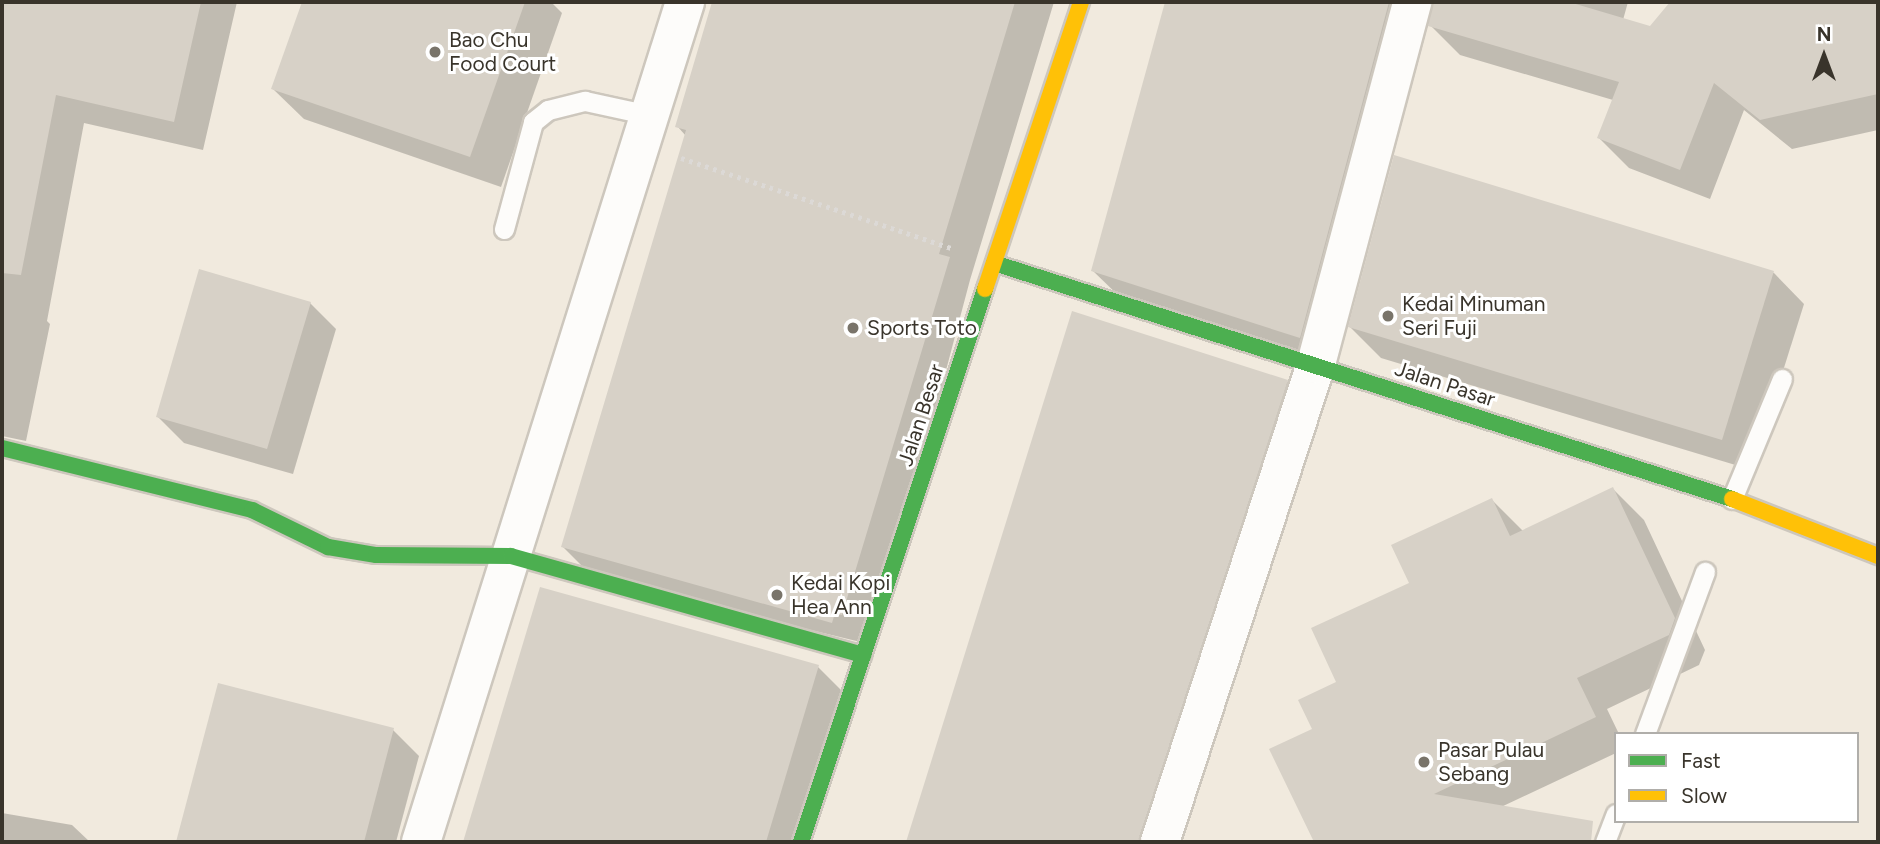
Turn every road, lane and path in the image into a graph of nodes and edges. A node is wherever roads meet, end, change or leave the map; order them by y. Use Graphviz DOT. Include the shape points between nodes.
graph roads {
  1 [pos="685,2"];
  2 [pos="1082,2"];
  3 [pos="1412,2"];
  4 [pos="645,130"];
  5 [pos="504,229"];
  6 [pos="994,263"];
  7 [pos="1316,364"];
  8 [pos="1782,379"];
  9 [pos="2,447"];
  10 [pos="1732,499"];
  11 [pos="510,556"];
  12 [pos="1878,556"];
  13 [pos="1705,572"];
  14 [pos="863,655"];
  15 [pos="1646,732"];
  16 [pos="1614,819"];
  17 [pos="421,842"];
  18 [pos="801,842"];
  19 [pos="1160,842"];
  20 [pos="1605,842"];
  1 -- 4 [label="street"];
  2 -- 6 [label="street, Jalan Besar"];
  3 -- 7 [label="street"];
  4 -- 5 [label="lane" via="585,101 548,110 533,122"];
  4 -- 6 [label="path"];
  4 -- 11 [label="street"];
  6 -- 7 [label="street, Jalan Pasar"];
  6 -- 14 [label="street, Jalan Besar"];
  7 -- 10 [label="street, Jalan Pasar"];
  7 -- 19 [label="street"];
  8 -- 10 [label="lane"];
  9 -- 11 [label="street" via="252,510 328,547 376,555"];
  10 -- 12 [label="street, Jalan Pasar"];
  11 -- 14 [label="street"];
  11 -- 17 [label="street"];
  13 -- 15 [label="lane"];
  14 -- 18 [label="street, Jalan Besar"];
  16 -- 20 [label="lane"];
}
